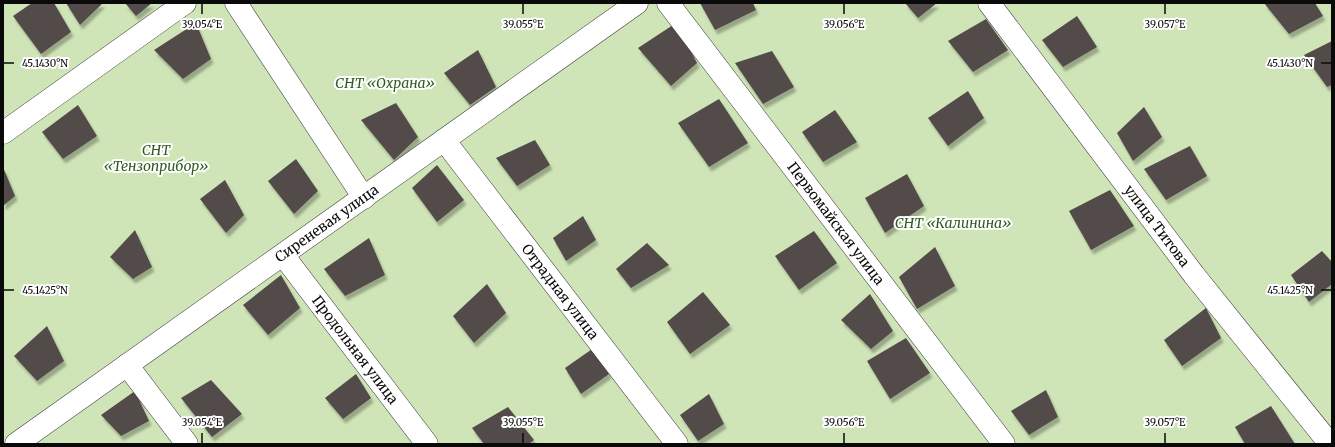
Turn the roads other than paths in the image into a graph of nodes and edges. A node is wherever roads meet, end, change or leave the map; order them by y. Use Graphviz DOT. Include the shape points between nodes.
graph roads {
  1 [pos="185,3"];
  2 [pos="236,3"];
  3 [pos="637,3"];
  4 [pos="668,3"];
  5 [pos="989,3"];
  6 [pos="3,133"];
  7 [pos="444,140"];
  8 [pos="364,198"];
  9 [pos="283,255"];
  10 [pos="128,366"];
  11 [pos="16,444"];
  12 [pos="187,444"];
  13 [pos="427,444"];
  14 [pos="677,444"];
  15 [pos="1004,444"];
  16 [pos="1330,444"];
  1 -- 6 [label="street"];
  2 -- 8 [label="street"];
  3 -- 7 [label="street, Сиреневая улица"];
  4 -- 15 [label="street, Первомайская улица"];
  5 -- 16 [label="street, улица Титова" via="1194,275"];
  7 -- 8 [label="street, Сиреневая улица"];
  7 -- 14 [label="street, Отрадная улица"];
  8 -- 9 [label="street, Сиреневая улица"];
  9 -- 10 [label="street, Сиреневая улица"];
  9 -- 13 [label="street, Продольная улица"];
  10 -- 11 [label="street, Сиреневая улица"];
  10 -- 12 [label="street"];
}
